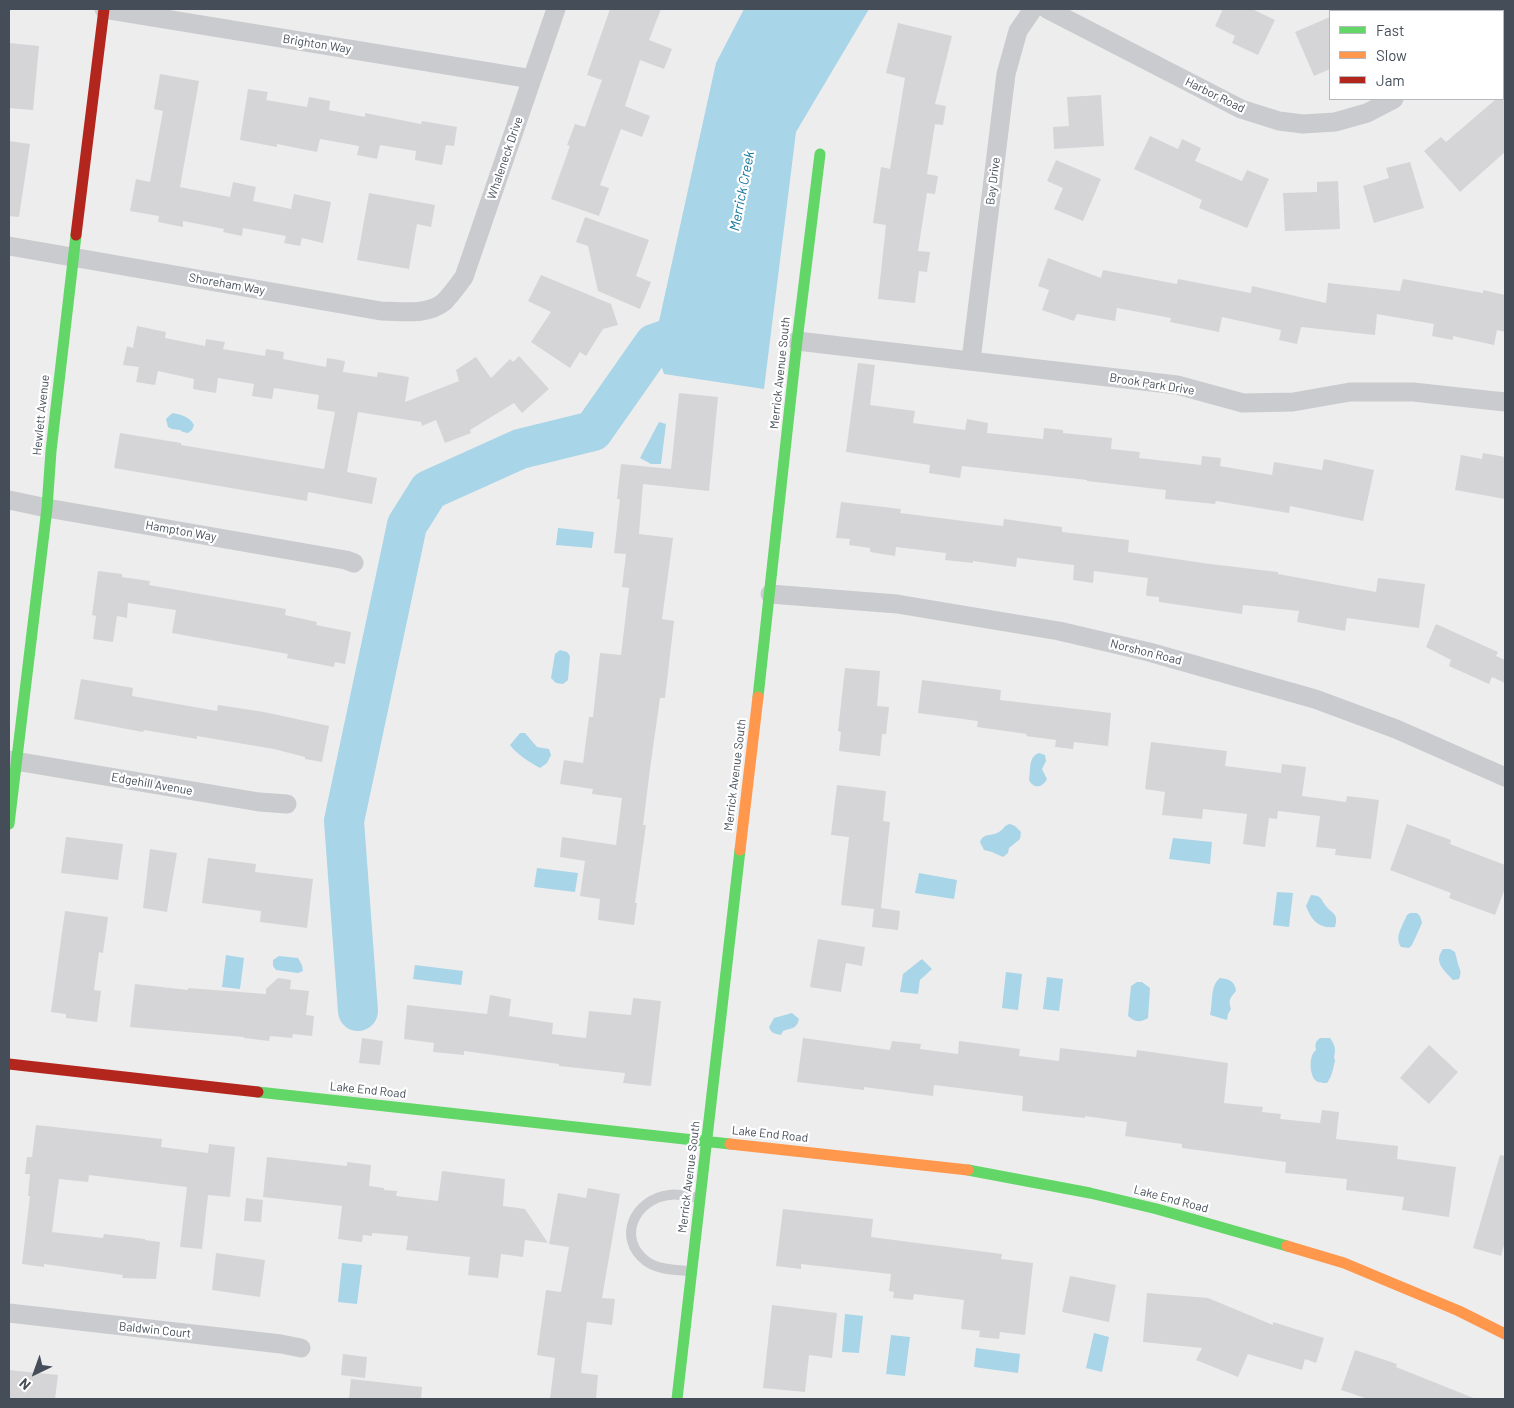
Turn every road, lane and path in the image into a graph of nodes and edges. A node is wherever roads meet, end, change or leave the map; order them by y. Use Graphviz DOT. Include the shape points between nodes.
graph roads {
  1 [pos="103,9"];
  2 [pos="556,9"];
  3 [pos="1033,9"];
  4 [pos="1047,9"];
  5 [pos="532,79"];
  6 [pos="1392,100"];
  7 [pos="820,154"];
  8 [pos="9,246"];
  9 [pos="73,257"];
  10 [pos="444,302"];
  11 [pos="797,341"];
  12 [pos="971,360"];
  13 [pos="1505,402"];
  14 [pos="9,500"];
  15 [pos="47,508"];
  16 [pos="354,563"];
  17 [pos="770,594"];
  18 [pos="12,760"];
  19 [pos="1505,777"];
  20 [pos="288,804"];
  21 [pos="9,824"];
  22 [pos="9,1064"];
  23 [pos="707,1142"];
  24 [pos="700,1198"];
  25 [pos="691,1271"];
  26 [pos="9,1313"];
  27 [pos="1505,1334"];
  28 [pos="301,1348"];
  29 [pos="676,1399"];
  1 -- 5 [label="street, Brighton Way"];
  1 -- 9 [label="street, Hewlett Avenue"];
  2 -- 5 [label="street, Whaleneck Drive"];
  3 -- 12 [label="street, Bay Drive" via="1018,30 1006,74"];
  4 -- 6 [label="street, Harbor Road" via="1241,109 1279,121 1303,124 1335,122 1367,113"];
  5 -- 10 [label="street, Whaleneck Drive" via="464,277"];
  7 -- 11 [label="street, Merrick Avenue South"];
  8 -- 9 [label="street, Shoreham Way"];
  9 -- 10 [label="street, Shoreham Way" via="381,311 418,312"];
  9 -- 15 [label="street, Hewlett Avenue"];
  11 -- 12 [label="street, Brook Park Drive"];
  11 -- 17 [label="street, Merrick Avenue South"];
  12 -- 13 [label="street, Brook Park Drive" via="1177,385 1244,402 1293,402 1350,392 1414,392"];
  14 -- 15 [label="street, Hampton Way"];
  15 -- 16 [label="street, Hampton Way"];
  15 -- 18 [label="street, Hewlett Avenue"];
  17 -- 19 [label="street, Norshon Road" via="897,604 1059,631 1149,652 1315,699 1396,729"];
  17 -- 23 [label="street, Merrick Avenue South"];
  18 -- 20 [label="street, Edgehill Avenue" via="259,802"];
  18 -- 21 [label="street, Hewlett Avenue"];
  22 -- 23 [label="street, Lake End Road"];
  23 -- 24 [label="street, Merrick Avenue South"];
  23 -- 27 [label="street, Lake End Road" via="959,1168 1157,1209 1344,1263"];
  24 -- 25 [label="street, Merrick Avenue South"];
  24 -- 25 [label="lane" via="669,1194 648,1202 636,1214 630,1233 635,1248 647,1262"];
  25 -- 29 [label="street, Merrick Avenue South"];
  26 -- 28 [label="street, Baldwin Court"];
}
